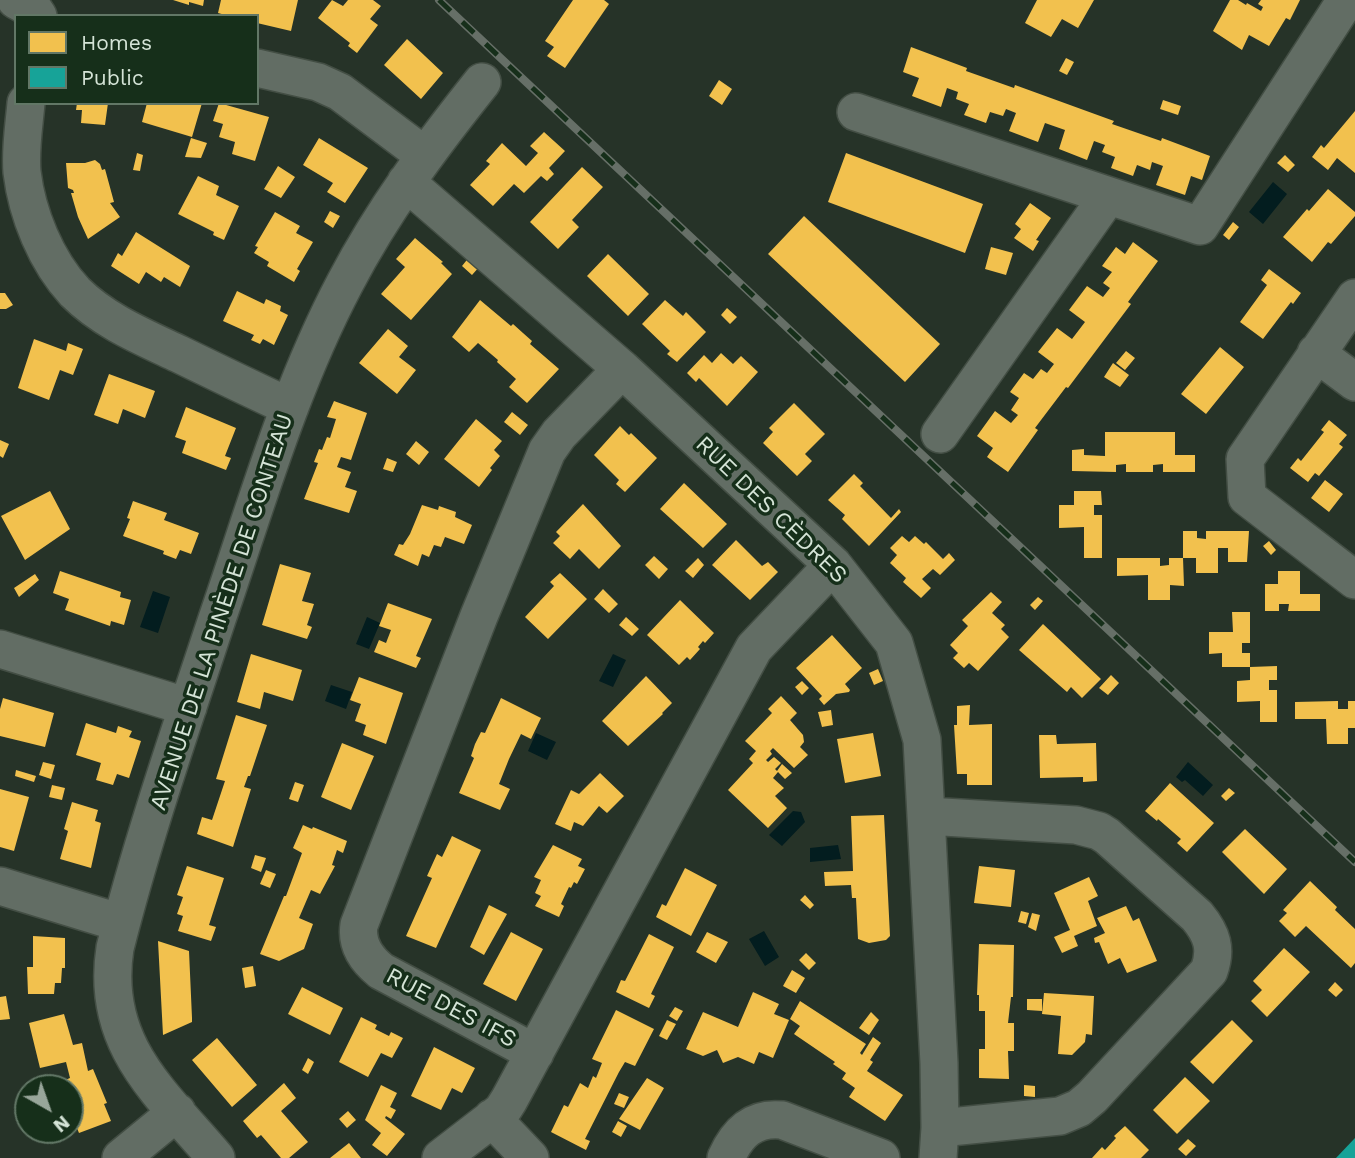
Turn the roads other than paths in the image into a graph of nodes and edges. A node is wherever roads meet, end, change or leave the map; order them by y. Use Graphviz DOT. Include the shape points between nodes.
graph roads {
  1 [pos="16,0"];
  2 [pos="1346,0"];
  3 [pos="37,14"];
  4 [pos="259,68"];
  5 [pos="482,82"];
  6 [pos="26,105"];
  7 [pos="856,112"];
  8 [pos="415,168"];
  9 [pos="1108,196"];
  10 [pos="1355,299"];
  11 [pos="1316,353"];
  12 [pos="622,369"];
  13 [pos="1355,382"];
  14 [pos="290,407"];
  15 [pos="940,434"];
  16 [pos="833,565"];
  17 [pos="1355,580"];
  18 [pos="0,649"];
  19 [pos="188,707"];
  20 [pos="927,816"];
  21 [pos="0,886"];
  22 [pos="121,923"];
  23 [pos="535,1053"];
  24 [pos="177,1112"];
  25 [pos="492,1118"];
  26 [pos="939,1143"];
  27 [pos="121,1158"];
  28 [pos="216,1158"];
  29 [pos="441,1158"];
  30 [pos="530,1158"];
  31 [pos="726,1158"];
  32 [pos="881,1158"];
  1 -- 3 [label="street"];
  2 -- 9 [label="street" via="1200,226"];
  4 -- 8 [label="street, RUE DES CÈDRES" via="340,92"];
  5 -- 8 [label="street, AVENUE DE LA PINÈDE DE CONTEAU"];
  6 -- 14 [label="street" via="22,152 26,196 52,260 75,292 135,333"];
  7 -- 9 [label="street"];
  8 -- 12 [label="street, RUE DES CÈDRES"];
  8 -- 14 [label="street, AVENUE DE LA PINÈDE DE CONTEAU" via="345,283"];
  9 -- 15 [label="street"];
  10 -- 11 [label="street"];
  11 -- 13 [label="street"];
  11 -- 17 [label="street" via="1245,459 1247,496"];
  12 -- 16 [label="street, RUE DES CÈDRES"];
  12 -- 23 [label="street, RUE DES IFS" via="547,451 359,925 365,954 381,971"];
  14 -- 19 [label="street, AVENUE DE LA PINÈDE DE CONTEAU"];
  16 -- 20 [label="street, RUE DES CÈDRES" via="894,643 922,740"];
  16 -- 23 [label="street, RUE DES IFS" via="754,648"];
  18 -- 19 [label="street"];
  19 -- 22 [label="street, AVENUE DE LA PINÈDE DE CONTEAU"];
  20 -- 26 [label="street, RUE DES CÈDRES"];
  20 -- 26 [label="street" via="1076,825 1099,831 1197,916 1213,947 1209,971 1079,1108"];
  21 -- 22 [label="street"];
  22 -- 24 [label="street, AVENUE DE LA PINÈDE DE CONTEAU" via="111,986 117,1015 134,1058"];
  23 -- 25 [label="street" via="502,1111"];
  24 -- 27 [label="street"];
  24 -- 28 [label="street, AVENUE DE LA PINÈDE DE CONTEAU"];
  25 -- 29 [label="street"];
  25 -- 30 [label="street"];
  31 -- 32 [label="street" via="746,1128 768,1119 782,1120"];
}
